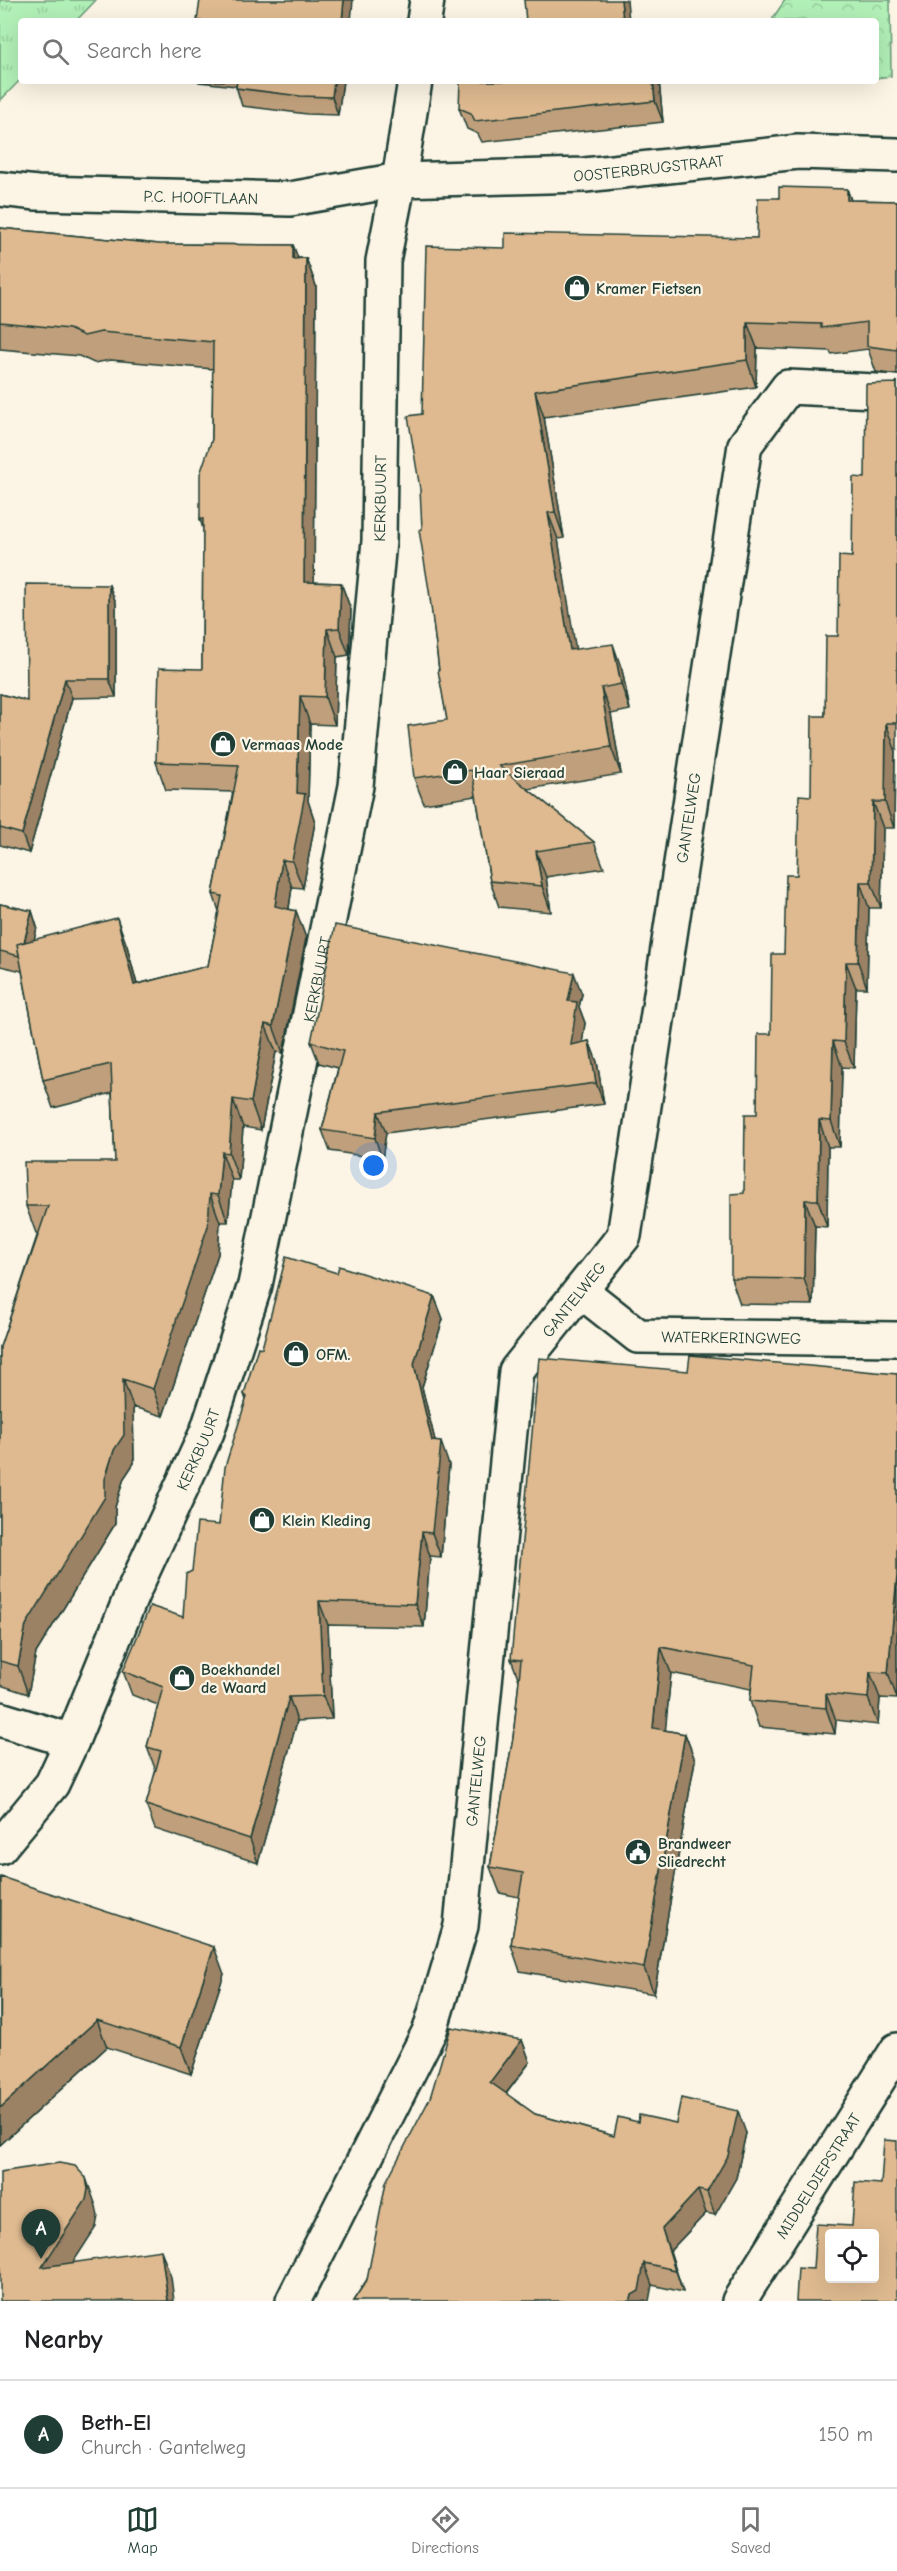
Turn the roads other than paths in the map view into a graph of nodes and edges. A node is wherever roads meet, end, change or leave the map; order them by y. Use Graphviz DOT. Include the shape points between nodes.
graph roads {
  1 [pos="427,0"];
  2 [pos="424,18"];
  3 [pos="415,84"];
  4 [pos="897,155"];
  5 [pos="399,180"];
  6 [pos="0,189"];
  7 [pos="897,392"];
  8 [pos="581,1291"];
  9 [pos="897,1339"];
  10 [pos="0,1719"];
  11 [pos="72,1741"];
  12 [pos="1,1844"];
  13 [pos="897,2050"];
  14 [pos="293,2301"];
  15 [pos="739,2301"];
  1 -- 2 [label="street"];
  3 -- 5 [label="street, KERKBUURT"];
  4 -- 5 [label="street, OOSTERBRUGSTRAAT" via="798,153 585,175"];
  5 -- 6 [label="street, P.C. HOOFTLAAN" via="290,199"];
  5 -- 11 [label="street, KERKBUURT" via="383,261 379,542 356,786 265,1241 255,1286 207,1432 133,1592"];
  7 -- 8 [label="street, GANTELWEG" via="788,387 745,445 624,1236"];
  8 -- 9 [label="street, WATERKERINGWEG" via="638,1336"];
  8 -- 14 [label="street, GANTELWEG" via="516,1371 461,1926 430,2030"];
  10 -- 11 [label="street"];
  11 -- 12 [label="street, KERKBUURT" via="52,1784"];
  13 -- 15 [label="street, MIDDELDIEPSTRAAT"];
}
